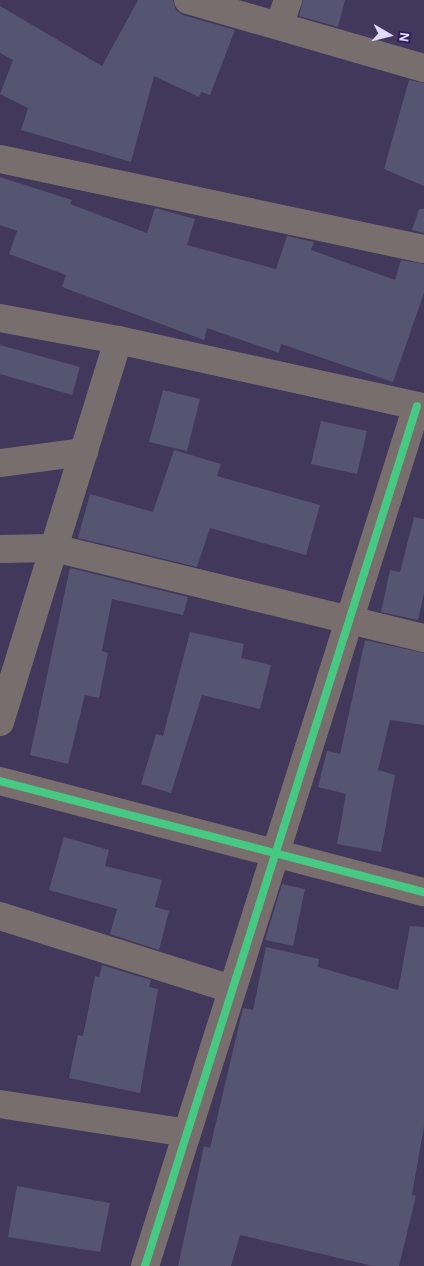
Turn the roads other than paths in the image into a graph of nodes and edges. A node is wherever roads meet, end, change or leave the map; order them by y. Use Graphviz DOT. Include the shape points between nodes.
graph roads {
  1 [pos="188,0"];
  2 [pos="288,0"];
  3 [pos="279,25"];
  4 [pos="424,68"];
  5 [pos="0,159"];
  6 [pos="424,249"];
  7 [pos="0,318"];
  8 [pos="118,340"];
  9 [pos="420,407"];
  10 [pos="84,452"];
  11 [pos="0,463"];
  12 [pos="54,548"];
  13 [pos="0,549"];
  14 [pos="349,622"];
  15 [pos="424,638"];
  16 [pos="0,722"];
  17 [pos="0,781"];
  18 [pos="275,854"];
  19 [pos="424,892"];
  20 [pos="0,916"];
  21 [pos="232,989"];
  22 [pos="0,1104"];
  23 [pos="187,1133"];
  24 [pos="145,1266"];
  1 -- 3 [label="street"];
  2 -- 3 [label="street"];
  3 -- 4 [label="street"];
  5 -- 6 [label="street"];
  7 -- 8 [label="street"];
  8 -- 9 [label="street"];
  8 -- 10 [label="street"];
  9 -- 14 [label="street"];
  10 -- 11 [label="street"];
  10 -- 12 [label="street"];
  12 -- 13 [label="street"];
  12 -- 14 [label="street"];
  12 -- 16 [label="street"];
  14 -- 15 [label="street"];
  14 -- 18 [label="street"];
  17 -- 18 [label="street"];
  18 -- 19 [label="street"];
  18 -- 21 [label="street"];
  20 -- 21 [label="street"];
  21 -- 23 [label="street"];
  22 -- 23 [label="street"];
  23 -- 24 [label="street"];
}
